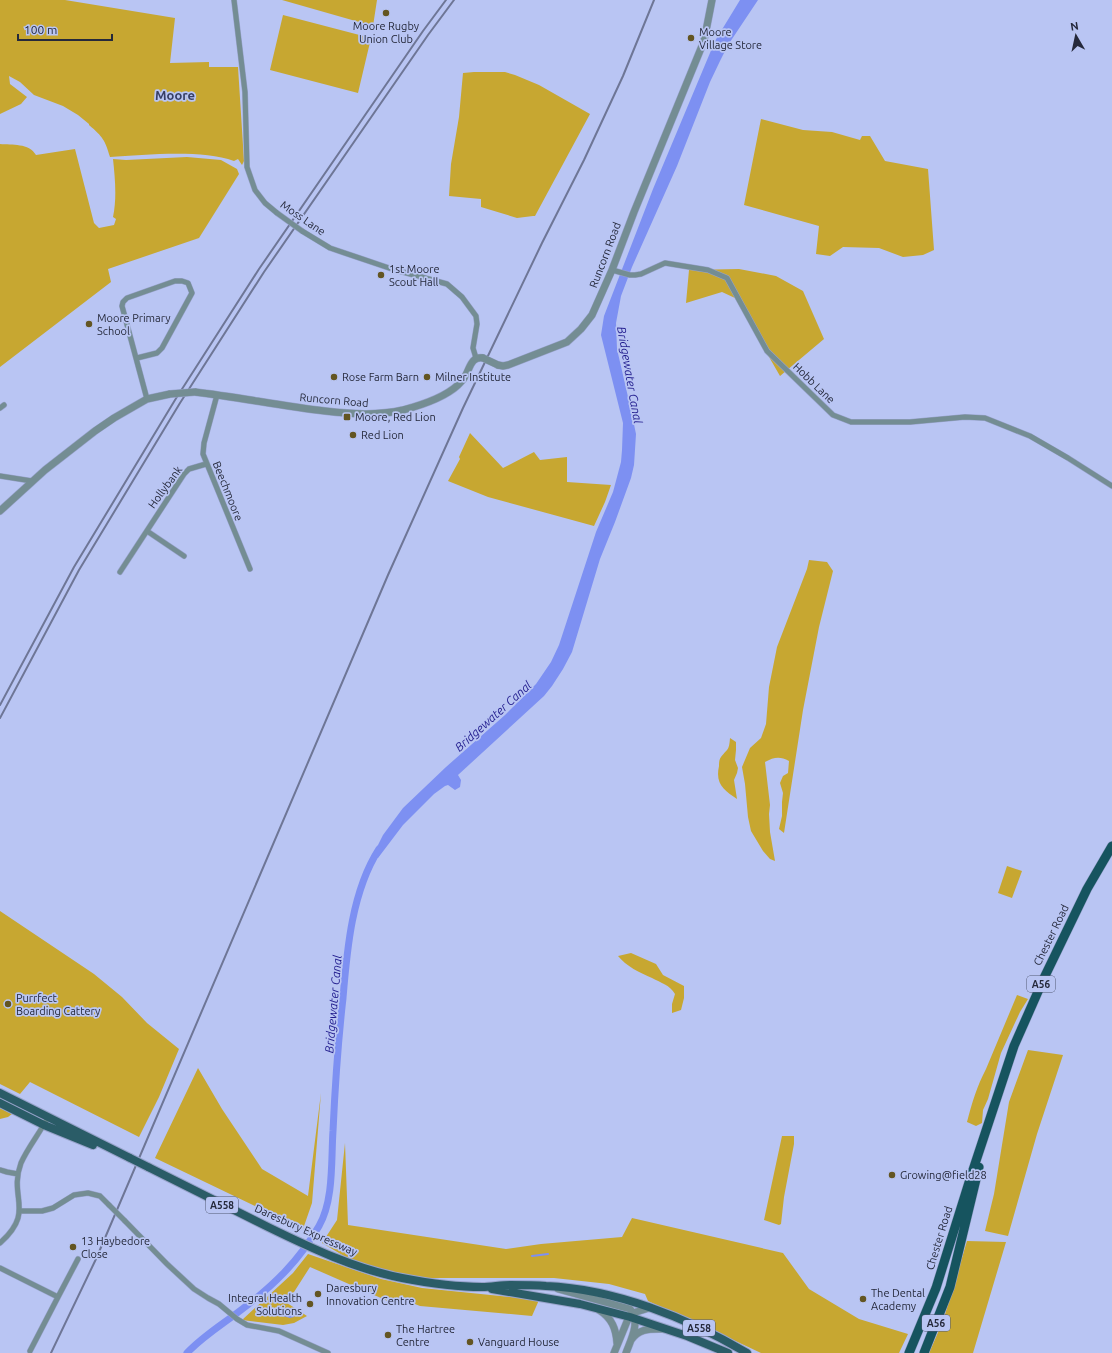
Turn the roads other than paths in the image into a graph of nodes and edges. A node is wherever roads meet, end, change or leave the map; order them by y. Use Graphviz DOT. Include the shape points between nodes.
graph roads {
  1 [pos="234,0"];
  2 [pos="712,0"];
  3 [pos="614,270"];
  4 [pos="137,358"];
  5 [pos="479,358"];
  6 [pos="217,395"];
  7 [pos="148,399"];
  8 [pos="206,464"];
  9 [pos="0,476"];
  10 [pos="32,481"];
  11 [pos="1112,486"];
  12 [pos="0,510"];
  13 [pos="147,531"];
  14 [pos="184,556"];
  15 [pos="250,569"];
  16 [pos="120,572"];
  17 [pos="1112,846"];
  18 [pos="0,1093"];
  19 [pos="0,1103"];
  20 [pos="46,1121"];
  21 [pos="986,1129"];
  22 [pos="0,1170"];
  23 [pos="18,1174"];
  24 [pos="20,1211"];
  25 [pos="0,1243"];
  26 [pos="78,1259"];
  27 [pos="0,1268"];
  28 [pos="546,1286"];
  29 [pos="484,1287"];
  30 [pos="58,1297"];
  31 [pos="596,1308"];
  32 [pos="649,1308"];
  33 [pos="633,1316"];
  34 [pos="667,1329"];
  35 [pos="629,1344"];
  36 [pos="617,1346"];
  37 [pos="30,1351"];
  38 [pos="328,1353"];
  39 [pos="614,1353"];
  40 [pos="626,1353"];
  41 [pos="728,1353"];
  42 [pos="747,1353"];
  43 [pos="909,1353"];
  44 [pos="924,1353"];
  1 -- 5 [label="street, Moss Lane, bridge" via="245,92 247,167 259,197 302,231 330,248 447,284 462,297 476,316 473,348"];
  2 -- 3 [label="street, Runcorn Road" via="704,41 634,212"];
  3 -- 5 [label="street, Runcorn Road, bridge" via="592,316 567,342 503,366"];
  3 -- 11 [label="street, Hobb Lane" via="630,275 641,274 665,262 708,270 727,278 767,351 832,415 851,422 985,418 1030,436"];
  4 -- 4 [label="street" via="123,302 127,298 175,281 188,283 192,292 162,348 157,353"];
  4 -- 7 [label="street"];
  5 -- 6 [label="street, Runcorn Road" via="472,362 464,378 449,393 422,405 389,413 361,414 298,408"];
  6 -- 7 [label="street, Runcorn Road, bridge" via="195,392"];
  6 -- 8 [label="street, Beechmoore" via="204,443 203,454"];
  7 -- 10 [label="street, Runcorn Road" via="80,441"];
  8 -- 13 [label="street, Hollybank" via="190,469 184,474"];
  8 -- 15 [label="street, Beechmoore"];
  9 -- 10 [label="street"];
  10 -- 12 [label="street, Runcorn Road"];
  13 -- 14 [label="street"];
  13 -- 16 [label="street, Hollybank"];
  17 -- 21 [label="highway, Chester Road / A56" via="1087,889 1041,984 1014,1046"];
  18 -- 20 [label="main road, Daresbury Expressway / A558" via="28,1107"];
  19 -- 20 [label="main road, Daresbury Expressway / A558" via="24,1115"];
  20 -- 23 [label="street"];
  20 -- 29 [label="main road, Daresbury Expressway / A558, bridge" via="130,1158 317,1250 402,1278 456,1286"];
  21 -- 43 [label="highway, Chester Road / A56" via="936,1288"];
  21 -- 44 [label="highway, Chester Road / A56" via="977,1178 950,1287"];
  22 -- 23 [label="street"];
  23 -- 24 [label="street"];
  24 -- 25 [label="street" via="13,1230"];
  24 -- 38 [label="street, bridge" via="53,1208 74,1195 88,1193 100,1196 167,1264 194,1288 237,1319 247,1325 279,1331"];
  26 -- 30 [label="street"];
  27 -- 30 [label="street"];
  28 -- 29 [label="main road, Daresbury Expressway / A558"];
  28 -- 32 [label="main road, Daresbury Expressway / A558" via="569,1287 606,1294"];
  28 -- 33 [label="street" via="625,1307"];
  29 -- 31 [label="main road, Daresbury Expressway / A558"];
  30 -- 37 [label="street"];
  31 -- 33 [label="main road, Daresbury Expressway / A558"];
  31 -- 36 [label="street" via="613,1324"];
  32 -- 33 [label="street"];
  32 -- 42 [label="main road, Daresbury Expressway / A558" via="728,1342"];
  33 -- 34 [label="main road, Daresbury Expressway / A558"];
  33 -- 35 [label="street" via="635,1326"];
  33 -- 36 [label="street"];
  34 -- 35 [label="street" via="643,1330 634,1336"];
  34 -- 41 [label="main road, Daresbury Expressway / A558"];
  35 -- 40 [label="street"];
  36 -- 39 [label="street"];
}
